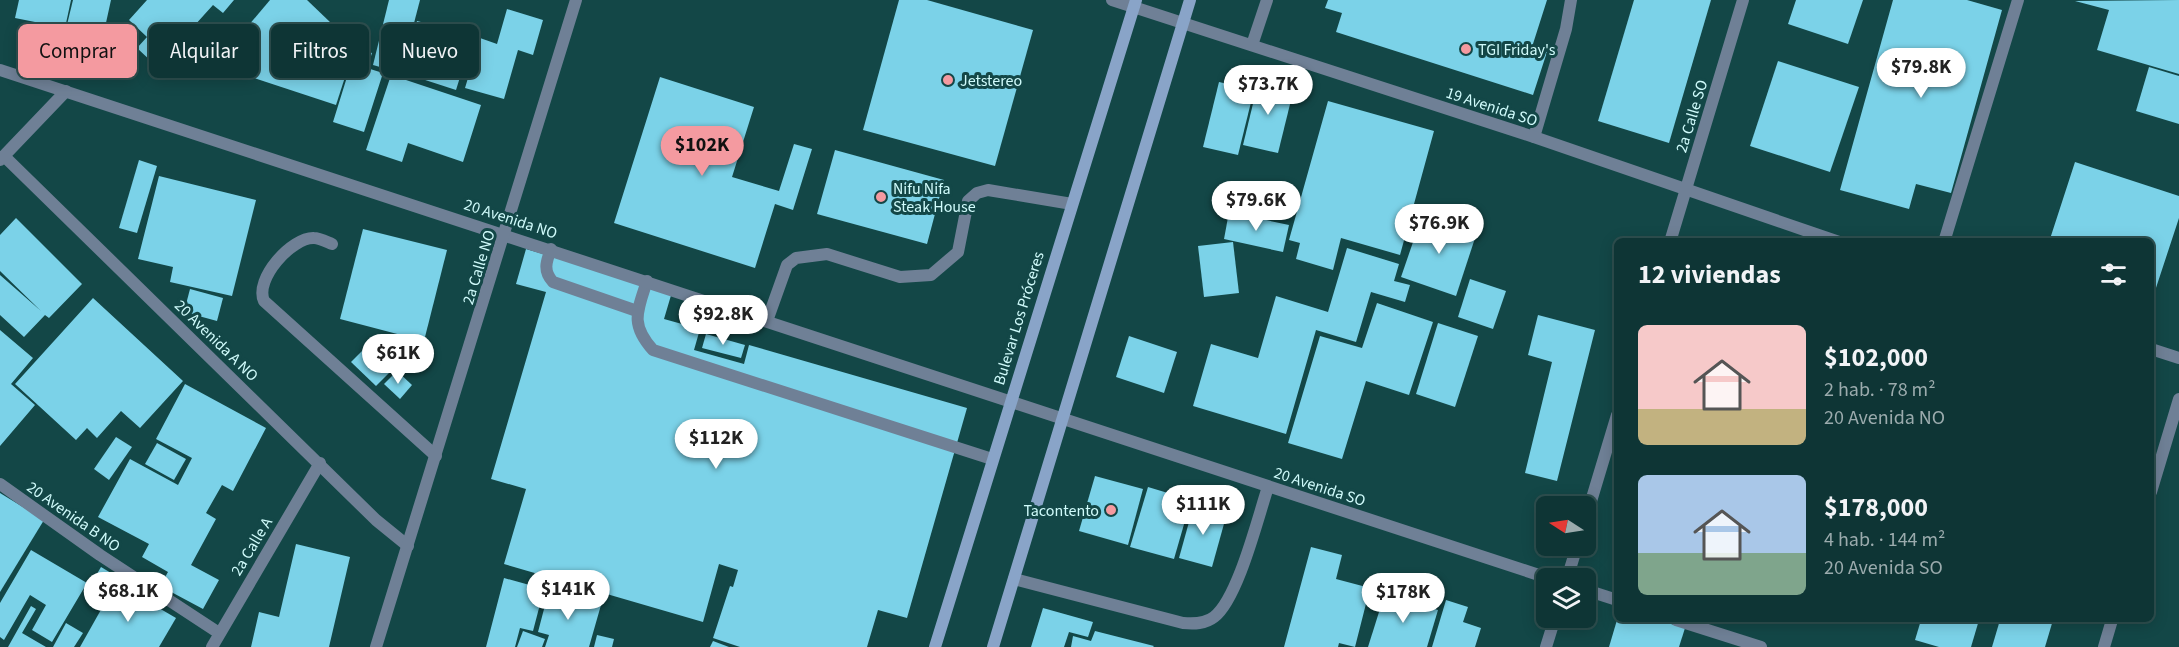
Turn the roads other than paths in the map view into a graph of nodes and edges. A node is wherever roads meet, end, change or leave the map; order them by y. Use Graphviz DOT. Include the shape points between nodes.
graph roads {
  1 [pos="576,0"];
  2 [pos="1112,0"];
  3 [pos="1190,0"];
  4 [pos="1267,0"];
  5 [pos="1571,0"];
  6 [pos="1743,0"];
  7 [pos="2018,0"];
  8 [pos="1135,4"];
  9 [pos="1183,23"];
  10 [pos="1252,45"];
  11 [pos="0,70"];
  12 [pos="66,91"];
  13 [pos="1534,136"];
  14 [pos="2,158"];
  15 [pos="1686,189"];
  16 [pos="1072,204"];
  17 [pos="506,234"];
  18 [pos="1671,238"];
  19 [pos="1827,238"];
  20 [pos="1945,238"];
  21 [pos="332,244"];
  22 [pos="551,249"];
  23 [pos="647,281"];
  24 [pos="637,311"];
  25 [pos="767,321"];
  26 [pos="2154,350"];
  27 [pos="2179,358"];
  28 [pos="2179,399"];
  29 [pos="1009,403"];
  30 [pos="1063,420"];
  31 [pos="1614,425"];
  32 [pos="436,456"];
  33 [pos="992,459"];
  34 [pos="320,463"];
  35 [pos="2154,482"];
  36 [pos="0,484"];
  37 [pos="1268,487"];
  38 [pos="1593,496"];
  39 [pos="408,546"];
  40 [pos="1536,574"];
  41 [pos="1014,579"];
  42 [pos="1596,593"];
  43 [pos="1614,599"];
  44 [pos="1682,622"];
  45 [pos="2111,622"];
  46 [pos="1552,628"];
  47 [pos="219,633"];
  48 [pos="212,647"];
  49 [pos="376,647"];
  50 [pos="935,647"];
  51 [pos="993,647"];
  52 [pos="1546,647"];
  53 [pos="1761,647"];
  54 [pos="2104,647"];
  1 -- 17 [label="street, 2a Calle NO"];
  2 -- 8 [label="street, 19 Avenida SO"];
  3 -- 9 [label="street"];
  4 -- 10 [label="street"];
  5 -- 13 [label="street"];
  6 -- 15 [label="street, 2a Calle SO"];
  7 -- 20 [label="street"];
  8 -- 9 [label="street, 19 Avenida SO"];
  8 -- 16 [label="street, Bulevar Los Próceres"];
  9 -- 10 [label="street, 19 Avenida SO"];
  9 -- 30 [label="street"];
  10 -- 13 [label="street, 19 Avenida SO"];
  11 -- 12 [label="street, 20 Avenida NO"];
  12 -- 14 [label="street"];
  12 -- 17 [label="street, 20 Avenida NO"];
  13 -- 15 [label="street, 19 Avenida SO"];
  14 -- 34 [label="street, 20 Avenida A NO"];
  15 -- 18 [label="street, 2a Calle SO"];
  15 -- 19 [label="street, 19 Avenida SO"];
  16 -- 25 [label="street" via="988,190 977,193 968,201 958,252 931,274 900,277 827,254 796,258 787,265"];
  16 -- 29 [label="street, Bulevar Los Próceres"];
  17 -- 22 [label="street, 20 Avenida NO"];
  17 -- 32 [label="street, 2a Calle NO"];
  21 -- 32 [label="street" via="315,238 299,241 265,278 261,295"];
  22 -- 23 [label="street, 20 Avenida NO"];
  22 -- 24 [label="street" via="545,265 554,282"];
  23 -- 24 [label="street"];
  23 -- 25 [label="street, 20 Avenida NO"];
  24 -- 33 [label="street" via="641,336 653,350"];
  25 -- 29 [label="street, 20 Avenida NO"];
  26 -- 27 [label="street"];
  28 -- 35 [label="street"];
  29 -- 30 [label="street, 20 Avenida SO"];
  29 -- 33 [label="street, Bulevar Los Próceres"];
  30 -- 37 [label="street, 20 Avenida SO"];
  30 -- 41 [label="street"];
  31 -- 38 [label="street"];
  32 -- 39 [label="street, 2a Calle NO"];
  33 -- 50 [label="street, Bulevar Los Próceres"];
  34 -- 39 [label="street, 20 Avenida A NO" via="376,520"];
  34 -- 47 [label="street, 2a Calle A"];
  36 -- 47 [label="street, 20 Avenida B NO"];
  37 -- 40 [label="street, 20 Avenida SO"];
  37 -- 41 [label="street" via="1239,576 1227,600 1215,617 1199,624"];
  39 -- 49 [label="street, 2a Calle NO"];
  41 -- 51 [label="street"];
  42 -- 43 [label="street"];
  44 -- 53 [label="street"];
  45 -- 54 [label="street"];
  46 -- 52 [label="street"];
  47 -- 48 [label="street, 2a Calle A"];
}
